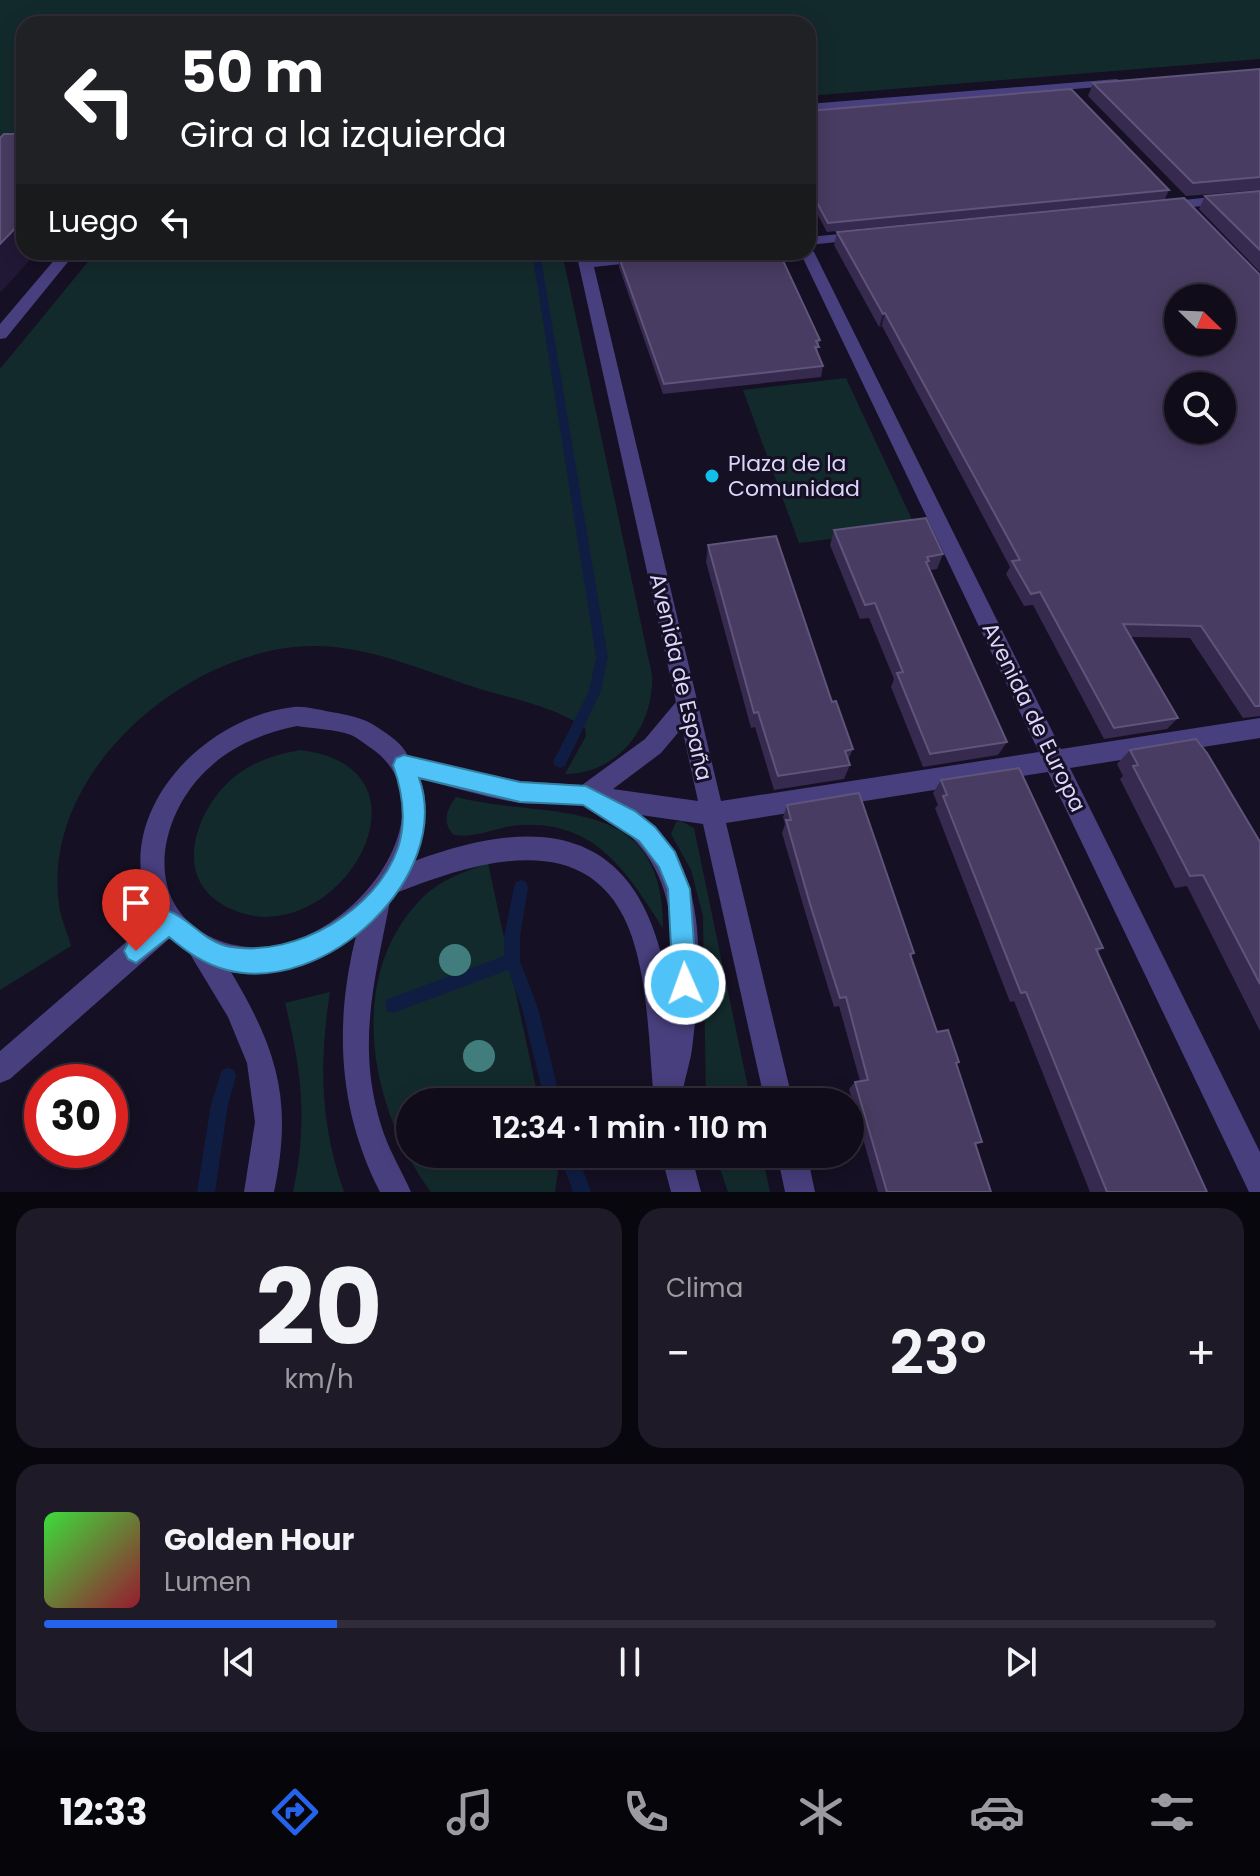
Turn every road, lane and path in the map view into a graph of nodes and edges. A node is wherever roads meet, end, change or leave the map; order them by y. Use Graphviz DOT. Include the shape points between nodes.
graph roads {
  1 [pos="1137,81"];
  2 [pos="816,108"];
  3 [pos="1260,196"];
  4 [pos="1155,207"];
  5 [pos="871,235"];
  6 [pos="816,240"];
  7 [pos="62,260"];
  8 [pos="585,260"];
  9 [pos="811,260"];
  10 [pos="0,334"];
  11 [pos="687,705"];
  12 [pos="1260,728"];
  13 [pos="1055,761"];
  14 [pos="404,765"];
  15 [pos="586,796"];
  16 [pos="712,814"];
  17 [pos="386,891"];
  18 [pos="169,922"];
  19 [pos="201,949"];
  20 [pos="0,1069"];
  21 [pos="667,1088"];
  22 [pos="671,1088"];
  23 [pos="776,1088"];
  24 [pos="680,1168"];
  25 [pos="795,1168"];
  26 [pos="1260,1183"];
  27 [pos="259,1192"];
  28 [pos="396,1192"];
  29 [pos="686,1192"];
  30 [pos="800,1192"];
  1 -- 2 [label="street" via="1074,92"];
  3 -- 4 [label="street"];
  5 -- 6 [label="street"];
  7 -- 10 [label="street"];
  8 -- 11 [label="street, Avenida de España"];
  9 -- 13 [label="street, Avenida de Europa"];
  11 -- 15 [label="street" via="653,746"];
  11 -- 16 [label="street, Avenida de España"];
  12 -- 13 [label="street"];
  13 -- 16 [label="street"];
  13 -- 26 [label="street, Avenida de Europa"];
  14 -- 15 [label="street" via="520,792"];
  14 -- 17 [label="street" via="413,791 414,820 408,851"];
  14 -- 18 [label="street" via="385,741 360,724 330,716 262,723 229,739 175,790 158,824 151,859 154,893"];
  15 -- 16 [label="street"];
  15 -- 22 [label="street" via="647,834 667,860 679,889 685,984"];
  16 -- 23 [label="street, Avenida de España"];
  17 -- 19 [label="street" via="345,930 293,955 229,959"];
  17 -- 21 [label="street" via="442,861 499,847 536,845 572,853 595,866 624,895 644,933"];
  17 -- 28 [label="street" via="362,962 355,1049 374,1148"];
  18 -- 19 [label="street"];
  18 -- 20 [label="street"];
  19 -- 27 [label="street" via="243,1013 262,1057 270,1108"];
  24 -- 29 [label="street"];
  25 -- 30 [label="street"];
}
